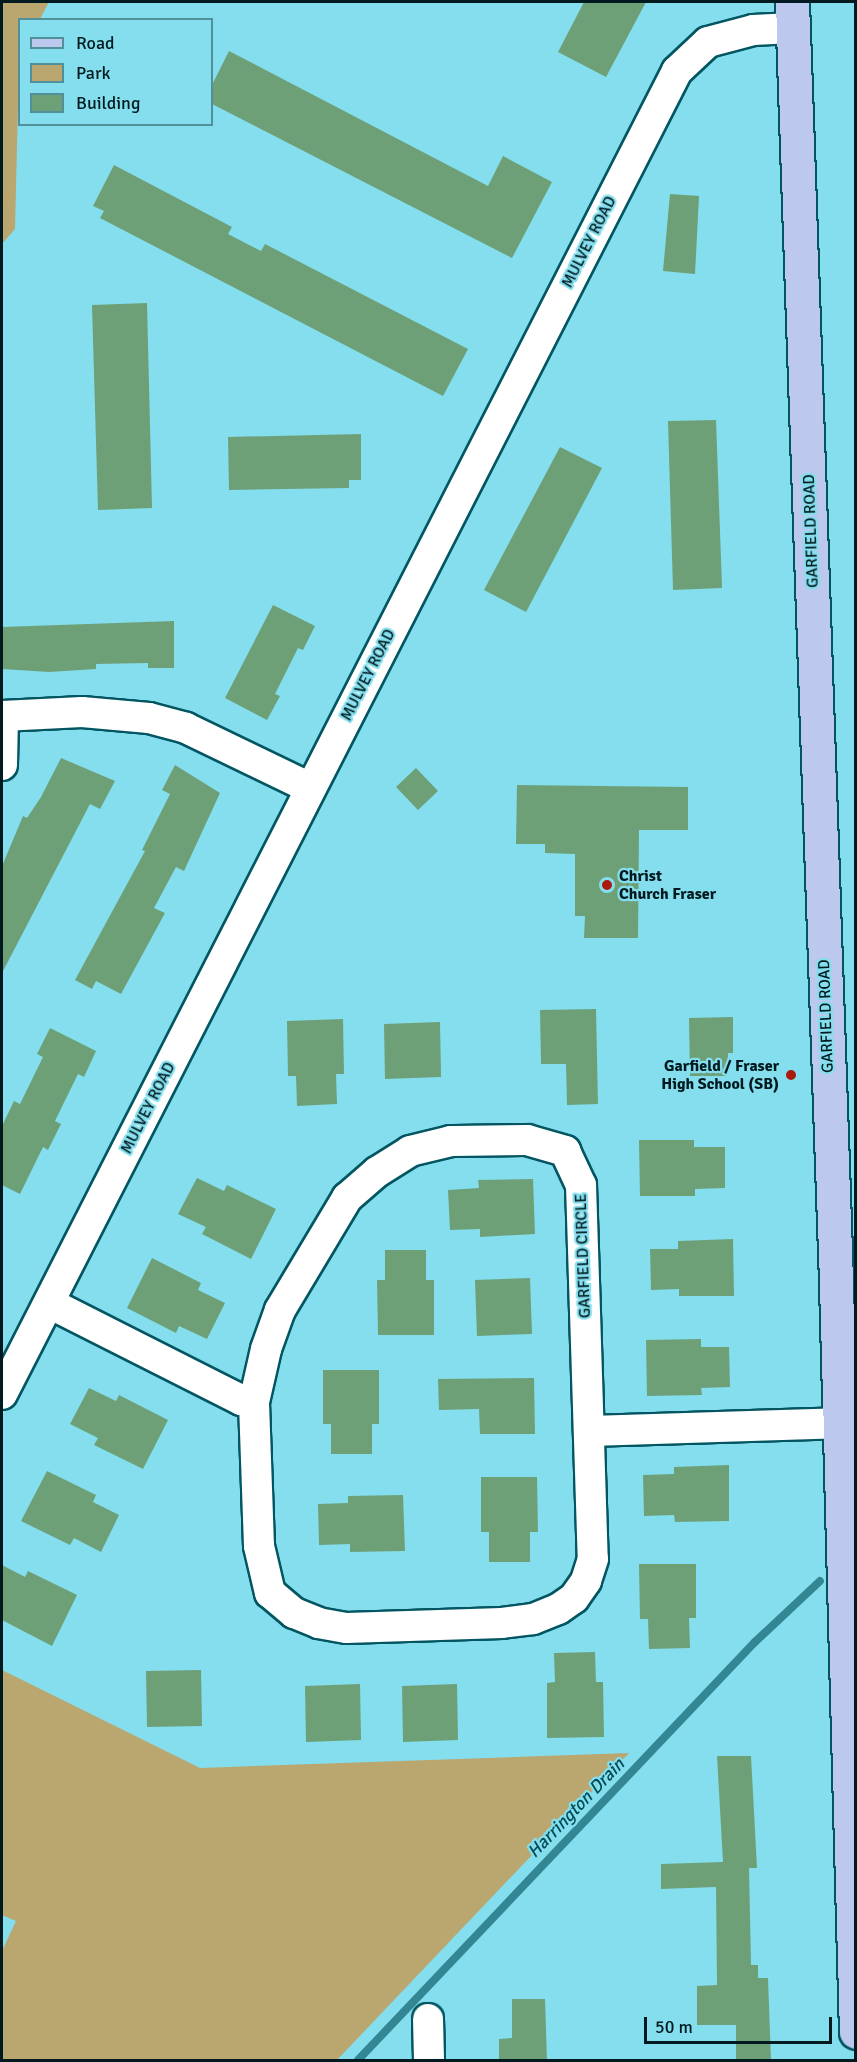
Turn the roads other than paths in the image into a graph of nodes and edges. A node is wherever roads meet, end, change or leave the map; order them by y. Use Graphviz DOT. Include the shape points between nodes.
graph roads {
  1 [pos="793,15"];
  2 [pos="2,716"];
  3 [pos="2,765"];
  4 [pos="310,788"];
  5 [pos="49,1304"];
  6 [pos="2,1395"];
  7 [pos="254,1402"];
  8 [pos="839,1423"];
  9 [pos="589,1431"];
  10 [pos="428,2019"];
  11 [pos="855,2032"];
  12 [pos="429,2061"];
  1 -- 4 [label="street, MULVEY ROAD" via="708,42 677,70"];
  1 -- 8 [label="main road, GARFIELD ROAD"];
  2 -- 3 [label="street"];
  2 -- 4 [label="street" via="82,712 149,718 186,728"];
  4 -- 5 [label="street, MULVEY ROAD"];
  5 -- 6 [label="street, MULVEY ROAD"];
  5 -- 7 [label="street" via="241,1400"];
  7 -- 9 [label="street, GARFIELD CIRCLE" via="258,1546 264,1579 279,1604 319,1623 346,1628 533,1619 574,1598 586,1581 593,1558"];
  7 -- 9 [label="street, GARFIELD CIRCLE" via="280,1310 347,1198 410,1151 452,1141 527,1140 565,1151 581,1185"];
  8 -- 9 [label="street"];
  8 -- 11 [label="main road, GARFIELD ROAD"];
  10 -- 12 [label="street"];
}
